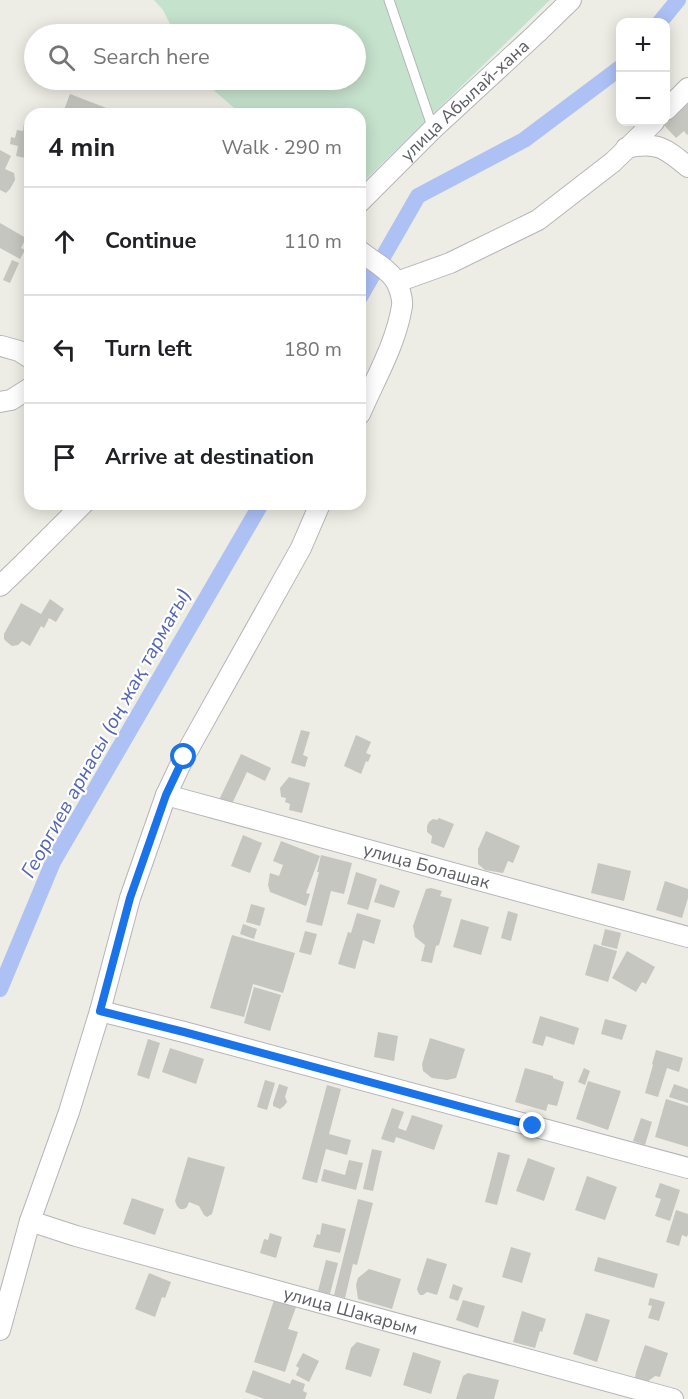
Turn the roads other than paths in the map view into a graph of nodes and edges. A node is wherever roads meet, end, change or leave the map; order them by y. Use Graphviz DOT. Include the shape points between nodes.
graph roads {
  1 [pos="388,0"];
  2 [pos="571,0"];
  3 [pos="688,88"];
  4 [pos="670,106"];
  5 [pos="650,126"];
  6 [pos="433,129"];
  7 [pos="626,148"];
  8 [pos="688,167"];
  9 [pos="366,196"];
  10 [pos="378,266"];
  11 [pos="1,346"];
  12 [pos="24,354"];
  13 [pos="24,392"];
  14 [pos="366,401"];
  15 [pos="0,402"];
  16 [pos="77,510"];
  17 [pos="317,510"];
  18 [pos="0,586"];
  19 [pos="166,795"];
  20 [pos="688,937"];
  21 [pos="100,1011"];
  22 [pos="688,1168"];
  23 [pos="30,1221"];
  24 [pos="0,1330"];
  25 [pos="673,1399"];
  1 -- 6 [label="lane"];
  2 -- 6 [label="street, улица Абылай-хана"];
  3 -- 4 [label="street"];
  5 -- 7 [label="street"];
  6 -- 9 [label="street, улица Абылай-хана"];
  7 -- 8 [label="street" via="652,145 669,151"];
  7 -- 10 [label="street" via="538,220 450,263"];
  10 -- 14 [label="street" via="402,304 394,338"];
  11 -- 12 [label="street"];
  13 -- 15 [label="street"];
  16 -- 18 [label="street"];
  17 -- 19 [label="street" via="301,548"];
  19 -- 20 [label="street, улица Болашак"];
  19 -- 21 [label="street" via="130,898"];
  21 -- 22 [label="street"];
  21 -- 23 [label="street"];
  23 -- 24 [label="street"];
  23 -- 25 [label="street, улица Шакарым"];
}
